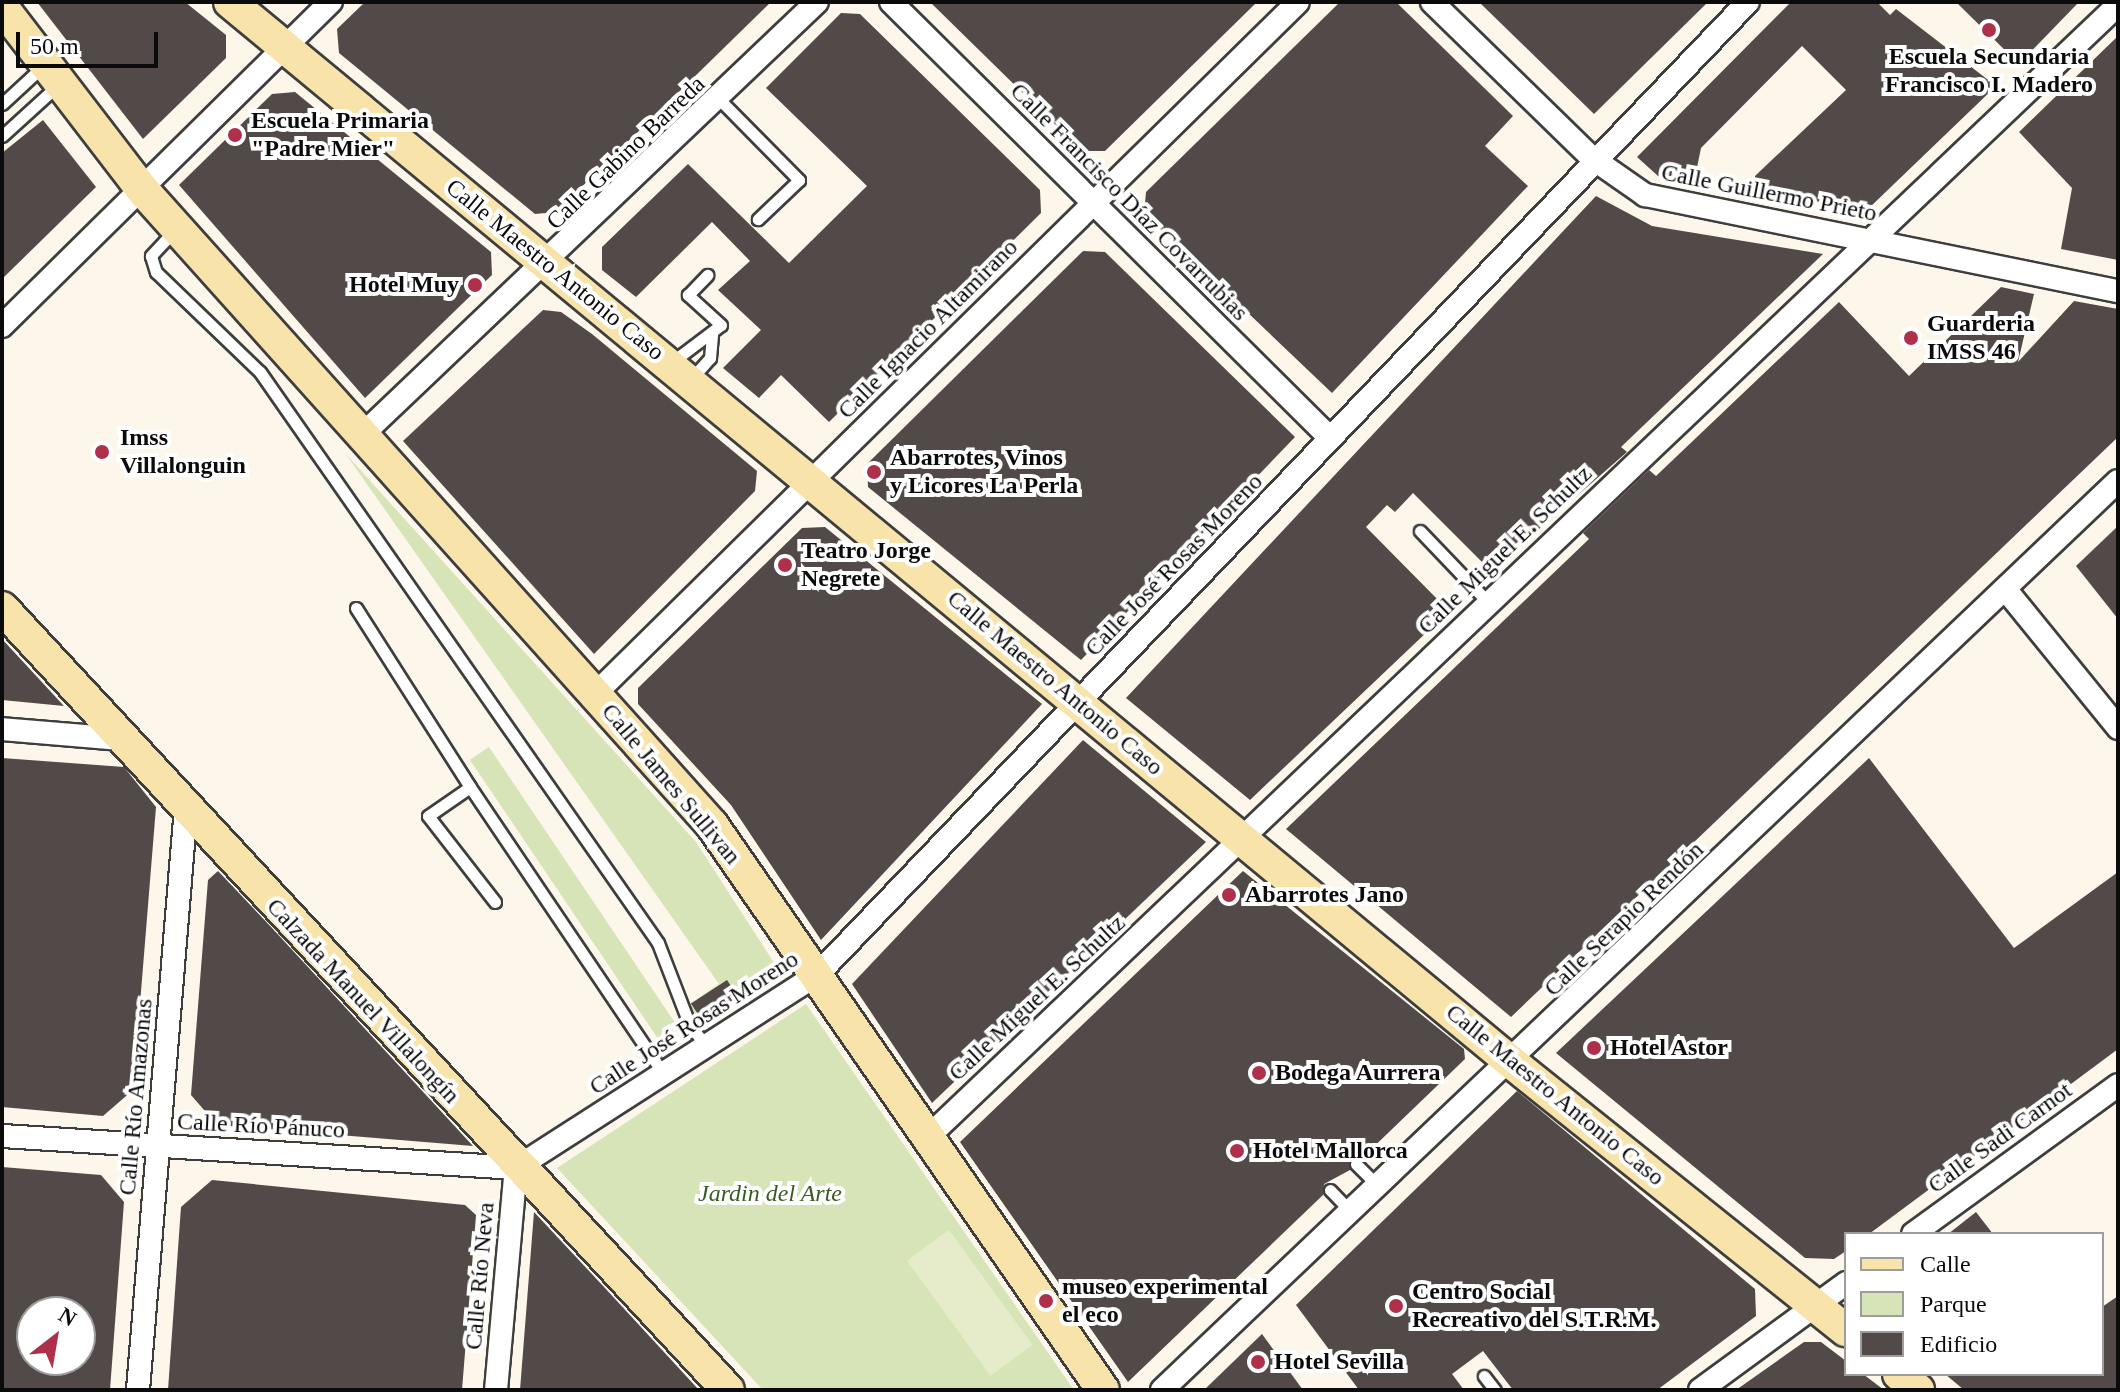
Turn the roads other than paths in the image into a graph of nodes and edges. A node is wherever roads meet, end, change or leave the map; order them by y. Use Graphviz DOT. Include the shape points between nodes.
graph roads {
  1 [pos="230,2"];
  2 [pos="331,2"];
  3 [pos="817,2"];
  4 [pos="891,2"];
  5 [pos="1298,2"];
  6 [pos="1432,2"];
  7 [pos="1748,2"];
  8 [pos="2118,5"];
  9 [pos="2,7"];
  10 [pos="286,47"];
  11 [pos="54,72"];
  12 [pos="719,99"];
  13 [pos="2,104"];
  14 [pos="2,136"];
  15 [pos="1592,158"];
  16 [pos="140,187"];
  17 [pos="1092,203"];
  18 [pos="758,219"];
  19 [pos="177,227"];
  20 [pos="1871,240"];
  21 [pos="547,265"];
  22 [pos="707,275"];
  23 [pos="2118,291"];
  24 [pos="2,326"];
  25 [pos="712,334"];
  26 [pos="680,372"];
  27 [pos="362,435"];
  28 [pos="1330,438"];
  29 [pos="811,480"];
  30 [pos="2118,481"];
  31 [pos="1420,531"];
  32 [pos="2006,590"];
  33 [pos="1487,601"];
  34 [pos="2,608"];
  35 [pos="356,608"];
  36 [pos="595,694"];
  37 [pos="1079,702"];
  38 [pos="2118,728"];
  39 [pos="2,729"];
  40 [pos="122,739"];
  41 [pos="470,787"];
  42 [pos="186,808"];
  43 [pos="1243,841"];
  44 [pos="495,902"];
  45 [pos="818,974"];
  46 [pos="708,1048"];
  47 [pos="1511,1062"];
  48 [pos="664,1075"];
  49 [pos="2118,1085"];
  50 [pos="930,1135"];
  51 [pos="2,1136"];
  52 [pos="158,1146"];
  53 [pos="1356,1164"];
  54 [pos="516,1168"];
  55 [pos="1380,1188"];
  56 [pos="1330,1190"];
  57 [pos="1353,1214"];
  58 [pos="1916,1232"];
  59 [pos="1844,1284"];
  60 [pos="1816,1305"];
  61 [pos="1844,1328"];
  62 [pos="1484,1376"];
  63 [pos="1901,1376"];
  64 [pos="138,1390"];
  65 [pos="496,1390"];
  66 [pos="728,1390"];
  67 [pos="1103,1390"];
  68 [pos="1162,1390"];
  69 [pos="1495,1390"];
  70 [pos="1700,1390"];
  71 [pos="1918,1390"];
  1 -- 10 [label="main road, Calle Maestro Antonio Caso"];
  2 -- 10 [label="street"];
  3 -- 12 [label="street, Calle Gabino Barreda"];
  4 -- 17 [label="street, Calle Francisco Díaz Covarrubias"];
  5 -- 17 [label="street, Calle Ignacio Altamirano"];
  6 -- 15 [label="street, Calle Guillermo Prieto"];
  7 -- 15 [label="street, Calle José Rosas Moreno"];
  8 -- 20 [label="street, Calle Miguel E. Schultz"];
  9 -- 11 [label="main road, Calle James Sullivan"];
  10 -- 16 [label="street"];
  10 -- 21 [label="main road, Calle Maestro Antonio Caso"];
  11 -- 13 [label="lane"];
  11 -- 14 [label="lane"];
  11 -- 16 [label="main road, Calle James Sullivan"];
  12 -- 18 [label="lane" via="799,180"];
  12 -- 21 [label="street, Calle Gabino Barreda"];
  15 -- 20 [label="street, Calle Guillermo Prieto" via="1645,195"];
  15 -- 28 [label="street, Calle José Rosas Moreno"];
  16 -- 19 [label="main road, Calle James Sullivan"];
  16 -- 24 [label="street"];
  17 -- 28 [label="street, Calle Francisco Díaz Covarrubias"];
  17 -- 29 [label="street, Calle Ignacio Altamirano"];
  19 -- 27 [label="main road, Calle James Sullivan"];
  19 -- 46 [label="lane" via="151,256 156,272 260,372 658,943 690,1026"];
  20 -- 23 [label="street, Calle Guillermo Prieto"];
  20 -- 33 [label="street, Calle Miguel E. Schultz"];
  21 -- 26 [label="main road, Calle Maestro Antonio Caso"];
  21 -- 27 [label="street, Calle Gabino Barreda"];
  22 -- 25 [label="lane" via="688,295 721,325"];
  25 -- 26 [label="lane" via="690,342"];
  25 -- 26 [label="lane" via="710,358"];
  26 -- 29 [label="main road, Calle Maestro Antonio Caso"];
  27 -- 36 [label="main road, Calle James Sullivan"];
  28 -- 37 [label="street, Calle José Rosas Moreno"];
  29 -- 36 [label="street, Calle Ignacio Altamirano"];
  29 -- 37 [label="main road, Calle Maestro Antonio Caso"];
  30 -- 32 [label="street, Calle Serapio Rendón"];
  31 -- 33 [label="lane"];
  32 -- 38 [label="street"];
  32 -- 47 [label="street, Calle Serapio Rendón"];
  33 -- 43 [label="street, Calle Miguel E. Schultz"];
  34 -- 40 [label="main road, Calzada Manuel Villalongín"];
  35 -- 41 [label="lane"];
  36 -- 45 [label="main road, Calle James Sullivan" via="712,825"];
  37 -- 43 [label="main road, Calle Maestro Antonio Caso"];
  37 -- 45 [label="street, Calle José Rosas Moreno"];
  39 -- 40 [label="street"];
  40 -- 42 [label="main road, Calzada Manuel Villalongín"];
  41 -- 44 [label="lane" via="428,816"];
  41 -- 48 [label="lane"];
  42 -- 52 [label="street, Calle Río Amazonas"];
  42 -- 54 [label="main road, Calzada Manuel Villalongín"];
  43 -- 47 [label="main road, Calle Maestro Antonio Caso"];
  43 -- 50 [label="street, Calle Miguel E. Schultz"];
  45 -- 46 [label="street, Calle José Rosas Moreno"];
  45 -- 50 [label="main road, Calle James Sullivan"];
  46 -- 48 [label="street, Calle José Rosas Moreno"];
  47 -- 55 [label="street, Calle Serapio Rendón"];
  47 -- 60 [label="main road, Calle Maestro Antonio Caso"];
  48 -- 54 [label="street, Calle José Rosas Moreno"];
  49 -- 58 [label="street, Calle Sadi Carnot"];
  50 -- 67 [label="main road, Calle James Sullivan"];
  51 -- 52 [label="street, Calle Río Pánuco"];
  52 -- 54 [label="street, Calle Río Pánuco"];
  52 -- 64 [label="street, Calle Río Amazonas"];
  53 -- 55 [label="lane"];
  54 -- 65 [label="street, Calle Río Neva"];
  54 -- 66 [label="main road, Calzada Manuel Villalongín"];
  55 -- 57 [label="street, Calle Serapio Rendón"];
  56 -- 57 [label="lane"];
  57 -- 68 [label="street, Calle Serapio Rendón"];
  59 -- 60 [label="street"];
  60 -- 61 [label="main road, Calle Maestro Antonio Caso"];
  60 -- 70 [label="street"];
  62 -- 69 [label="lane"];
  63 -- 71 [label="main road"];
}
